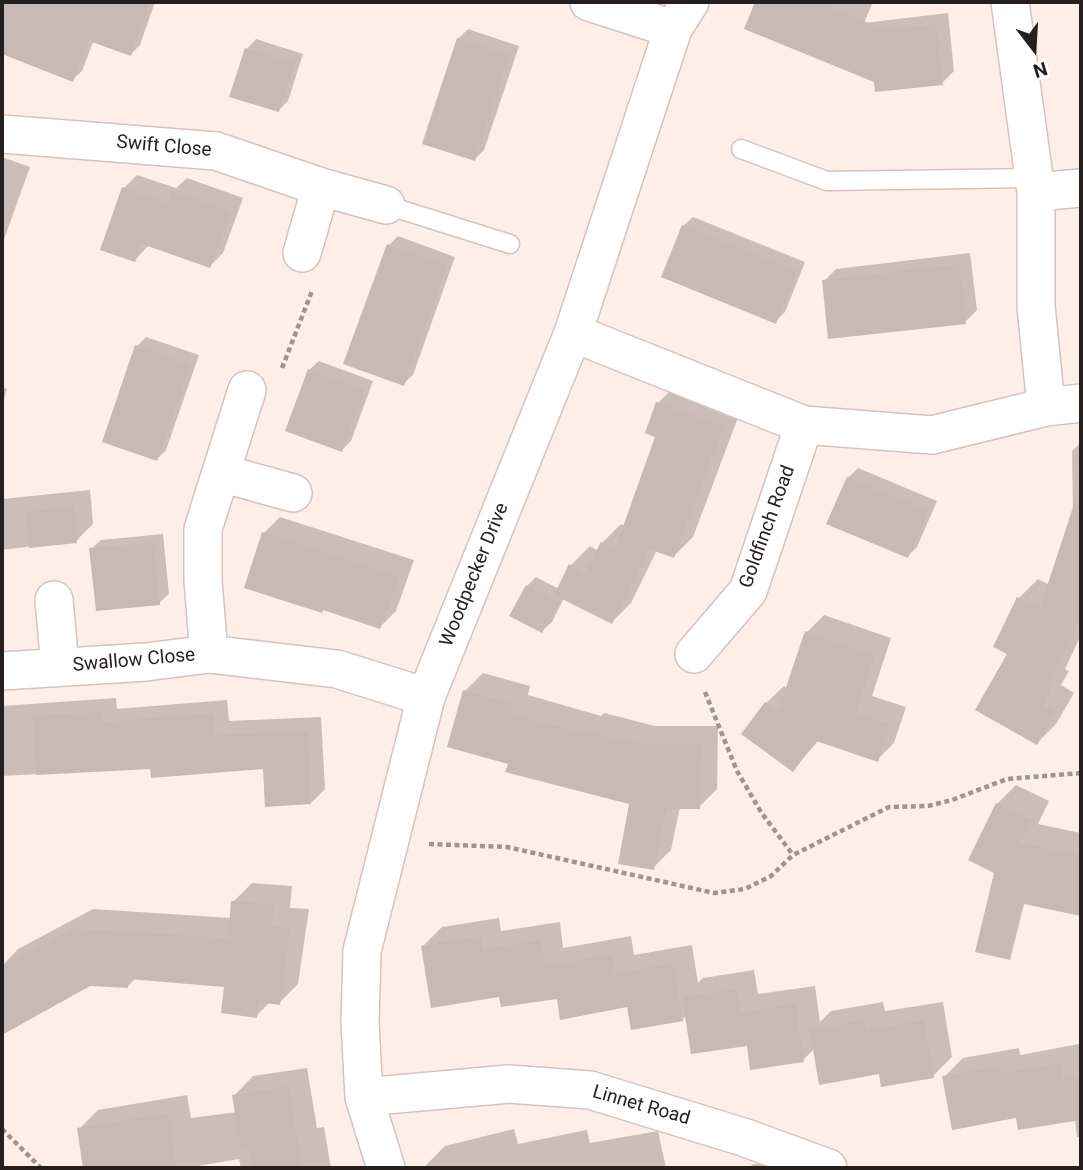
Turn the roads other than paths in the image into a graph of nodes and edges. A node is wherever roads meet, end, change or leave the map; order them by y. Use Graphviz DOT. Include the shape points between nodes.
graph roads {
  1 [pos="589,2"];
  2 [pos="1010,2"];
  3 [pos="681,15"];
  4 [pos="2,134"];
  5 [pos="741,149"];
  6 [pos="1035,185"];
  7 [pos="321,187"];
  8 [pos="1081,188"];
  9 [pos="386,205"];
  10 [pos="510,244"];
  11 [pos="302,253"];
  12 [pos="573,332"];
  13 [pos="247,390"];
  14 [pos="1064,405"];
  15 [pos="804,425"];
  16 [pos="221,473"];
  17 [pos="293,493"];
  18 [pos="54,600"];
  19 [pos="209,654"];
  20 [pos="694,654"];
  21 [pos="60,667"];
  22 [pos="2,671"];
  23 [pos="426,697"];
  24 [pos="364,1097"];
  25 [pos="386,1168"];
  26 [pos="828,1168"];
  1 -- 3 [label="street"];
  2 -- 6 [label="street"];
  3 -- 12 [label="street, Woodpecker Drive"];
  4 -- 7 [label="street, Swift Close" via="216,151"];
  5 -- 6 [label="lane" via="827,181"];
  6 -- 8 [label="street"];
  6 -- 14 [label="street" via="1036,306"];
  7 -- 9 [label="street, Swift Close"];
  7 -- 11 [label="street"];
  9 -- 10 [label="lane"];
  12 -- 15 [label="street"];
  12 -- 23 [label="street, Woodpecker Drive"];
  13 -- 16 [label="street, Swallow Close"];
  14 -- 15 [label="street" via="932,435"];
  15 -- 20 [label="street, Goldfinch Road" via="748,591"];
  16 -- 17 [label="street"];
  16 -- 19 [label="street, Swallow Close" via="203,529"];
  18 -- 21 [label="street, Swallow Close"];
  19 -- 21 [label="street, Swallow Close"];
  19 -- 23 [label="street, Swallow Close" via="337,669"];
  21 -- 22 [label="street, Swallow Close"];
  23 -- 24 [label="street, Woodpecker Drive" via="362,951"];
  24 -- 25 [label="street, Woodpecker Drive"];
  24 -- 26 [label="street, Linnet Road" via="509,1084 590,1090"];
}
